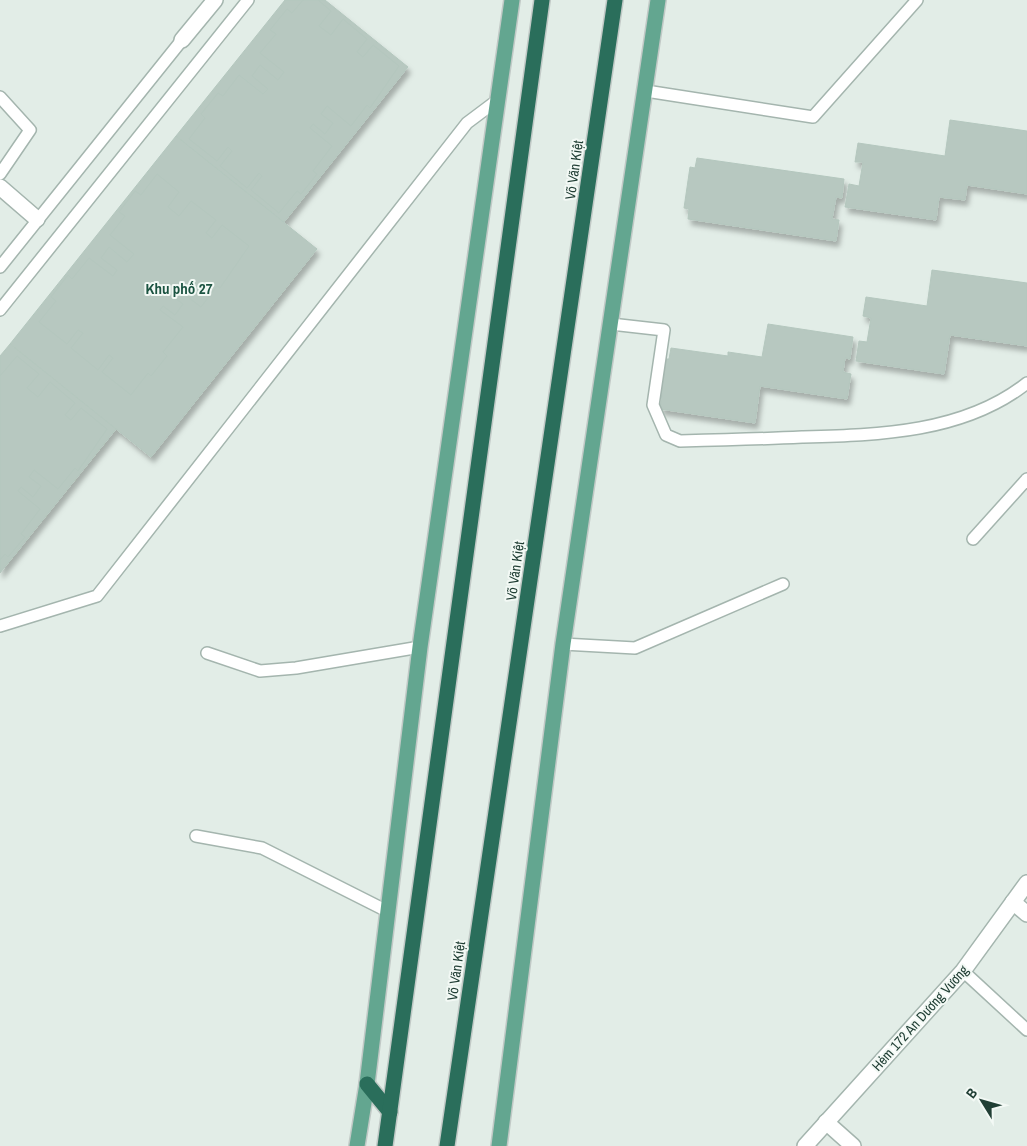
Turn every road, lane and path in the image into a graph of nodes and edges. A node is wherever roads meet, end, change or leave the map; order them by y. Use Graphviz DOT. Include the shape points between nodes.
graph roads {
  1 [pos="215,0"];
  2 [pos="248,0"];
  3 [pos="512,0"];
  4 [pos="542,0"];
  5 [pos="615,0"];
  6 [pos="658,0"];
  7 [pos="917,0"];
  8 [pos="182,40"];
  9 [pos="646,90"];
  10 [pos="0,97"];
  11 [pos="499,99"];
  12 [pos="0,174"];
  13 [pos="0,187"];
  14 [pos="38,219"];
  15 [pos="0,267"];
  16 [pos="0,310"];
  17 [pos="610,324"];
  18 [pos="1027,384"];
  19 [pos="1027,479"];
  20 [pos="973,539"];
  21 [pos="784,584"];
  22 [pos="0,626"];
  23 [pos="563,644"];
  24 [pos="420,647"];
  25 [pos="207,653"];
  26 [pos="196,836"];
  27 [pos="1027,883"];
  28 [pos="1013,902"];
  29 [pos="388,911"];
  30 [pos="1027,914"];
  31 [pos="963,971"];
  32 [pos="1027,1030"];
  33 [pos="367,1084"];
  34 [pos="390,1112"];
  35 [pos="826,1122"];
  36 [pos="357,1146"];
  37 [pos="385,1146"];
  38 [pos="447,1146"];
  39 [pos="499,1146"];
  40 [pos="804,1146"];
  41 [pos="854,1146"];
  1 -- 8 [label="street"];
  2 -- 16 [label="lane"];
  3 -- 11 [label="main road"];
  4 -- 34 [label="highway"];
  5 -- 38 [label="highway, Võ Văn Kiệt"];
  6 -- 9 [label="main road"];
  7 -- 9 [label="lane" via="813,117"];
  8 -- 14 [label="lane"];
  9 -- 17 [label="main road"];
  10 -- 12 [label="lane" via="30,130"];
  11 -- 22 [label="lane" via="467,123 97,596"];
  11 -- 24 [label="main road"];
  13 -- 14 [label="street"];
  14 -- 15 [label="lane"];
  17 -- 18 [label="lane" via="664,330 653,405 666,434 680,441 897,432 974,414"];
  17 -- 23 [label="main road"];
  19 -- 20 [label="lane"];
  21 -- 23 [label="lane" via="635,648"];
  23 -- 39 [label="main road"];
  24 -- 25 [label="lane" via="260,671"];
  24 -- 29 [label="main road"];
  26 -- 29 [label="lane" via="262,848"];
  27 -- 28 [label="street, Hẻm 172 An Dương Vương"];
  28 -- 30 [label="street"];
  28 -- 31 [label="street, Hẻm 172 An Dương Vương"];
  29 -- 33 [label="main road"];
  31 -- 32 [label="lane"];
  31 -- 35 [label="street, Hẻm 172 An Dương Vương"];
  33 -- 34 [label="highway"];
  33 -- 36 [label="main road"];
  34 -- 37 [label="highway"];
  35 -- 40 [label="street, Hẻm 172 An Dương Vương"];
  35 -- 41 [label="street"];
}
